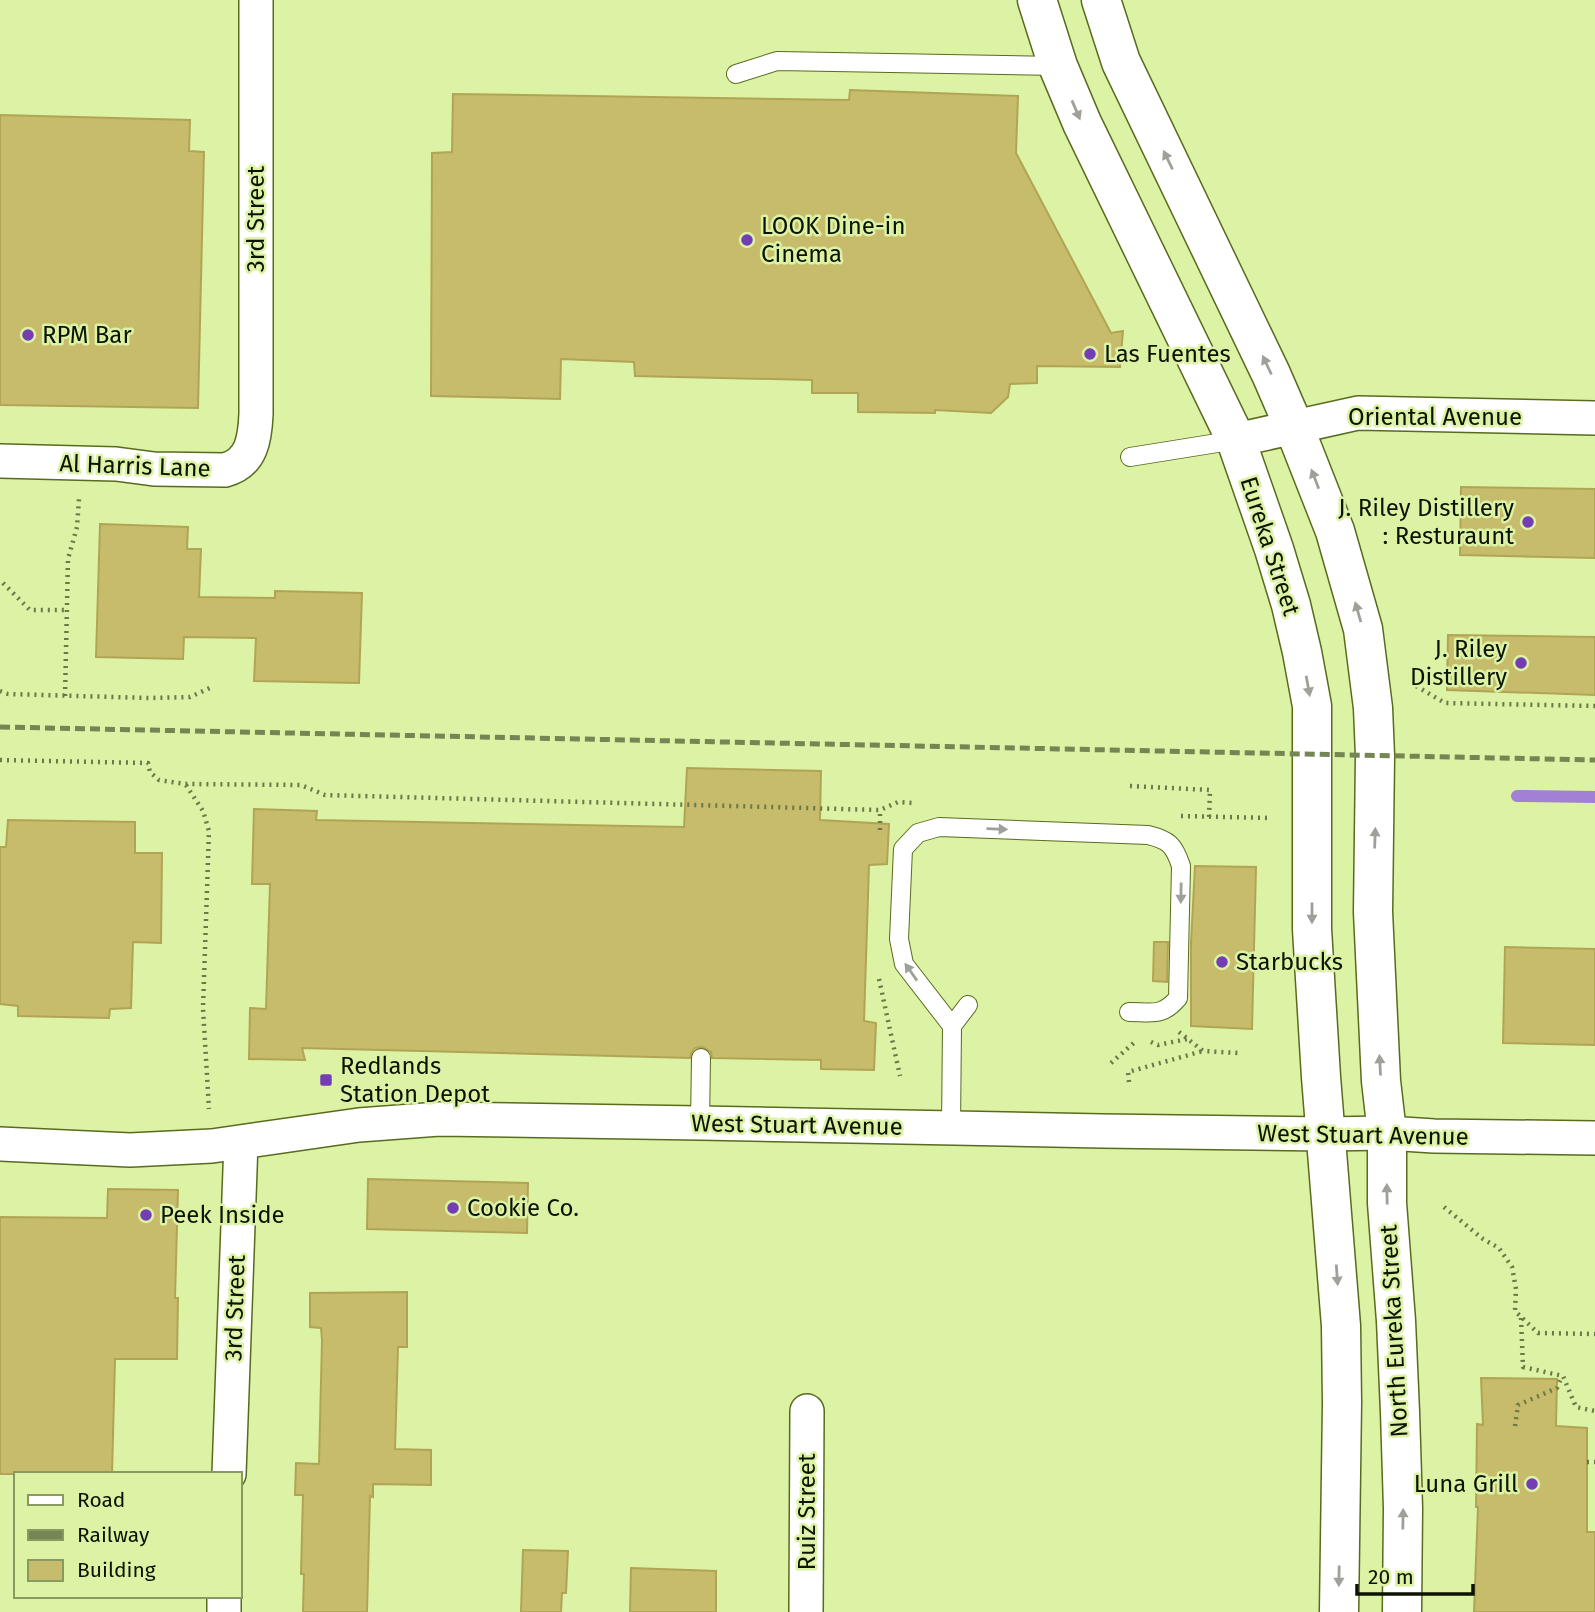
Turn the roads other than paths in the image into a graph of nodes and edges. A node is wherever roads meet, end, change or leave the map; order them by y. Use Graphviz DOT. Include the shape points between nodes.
graph roads {
  1 [pos="256,0"];
  2 [pos="1037,0"];
  3 [pos="1101,0"];
  4 [pos="1058,66"];
  5 [pos="736,74"];
  6 [pos="1595,418"];
  7 [pos="1294,428"];
  8 [pos="254,439"];
  9 [pos="1236,440"];
  10 [pos="1130,457"];
  11 [pos="0,461"];
  12 [pos="968,1005"];
  13 [pos="1129,1012"];
  14 [pos="952,1026"];
  15 [pos="701,1058"];
  16 [pos="700,1122"];
  17 [pos="951,1128"];
  18 [pos="1387,1133"];
  19 [pos="1325,1134"];
  20 [pos="1595,1138"];
  21 [pos="241,1142"];
  22 [pos="0,1144"];
  23 [pos="807,1411"];
  24 [pos="229,1472"];
  25 [pos="806,1612"];
  26 [pos="1339,1612"];
  27 [pos="1402,1612"];
  1 -- 8 [label="street, 3rd Street"];
  2 -- 4 [label="street, Eureka Street"];
  7 -- 3 [label="street, one-way" via="1121,62"];
  4 -- 5 [label="lane" via="777,61"];
  4 -- 9 [label="street, Eureka Street, one-way"];
  6 -- 7 [label="street, Oriental Avenue" via="1358,413"];
  7 -- 9 [label="street, Oriental Avenue"];
  18 -- 7 [label="street, one-way" via="1373,912 1376,757 1363,629 1335,531"];
  8 -- 11 [label="street, Al Harris Lane" via="241,462 226,470"];
  9 -- 10 [label="lane"];
  9 -- 19 [label="street, Eureka Street, one-way" via="1291,605 1312,706 1312,929"];
  12 -- 14 [label="lane"];
  14 -- 13 [label="lane, one-way" via="904,964 899,939 903,849 918,834 939,827 1148,835 1164,839 1176,850 1181,866 1178,998 1159,1012"];
  14 -- 17 [label="lane"];
  15 -- 16 [label="lane"];
  16 -- 17 [label="street, West Stuart Avenue"];
  16 -- 21 [label="street, West Stuart Avenue" via="439,1119"];
  17 -- 19 [label="street, West Stuart Avenue"];
  18 -- 19 [label="street, West Stuart Avenue"];
  18 -- 20 [label="street, West Stuart Avenue"];
  27 -- 18 [label="street, North Eureka Street, one-way" via="1400,1412"];
  19 -- 26 [label="street, one-way" via="1341,1326"];
  21 -- 22 [label="street, West Stuart Avenue" via="130,1150"];
  21 -- 24 [label="street, 3rd Street"];
  23 -- 25 [label="street, Ruiz Street"];
}
